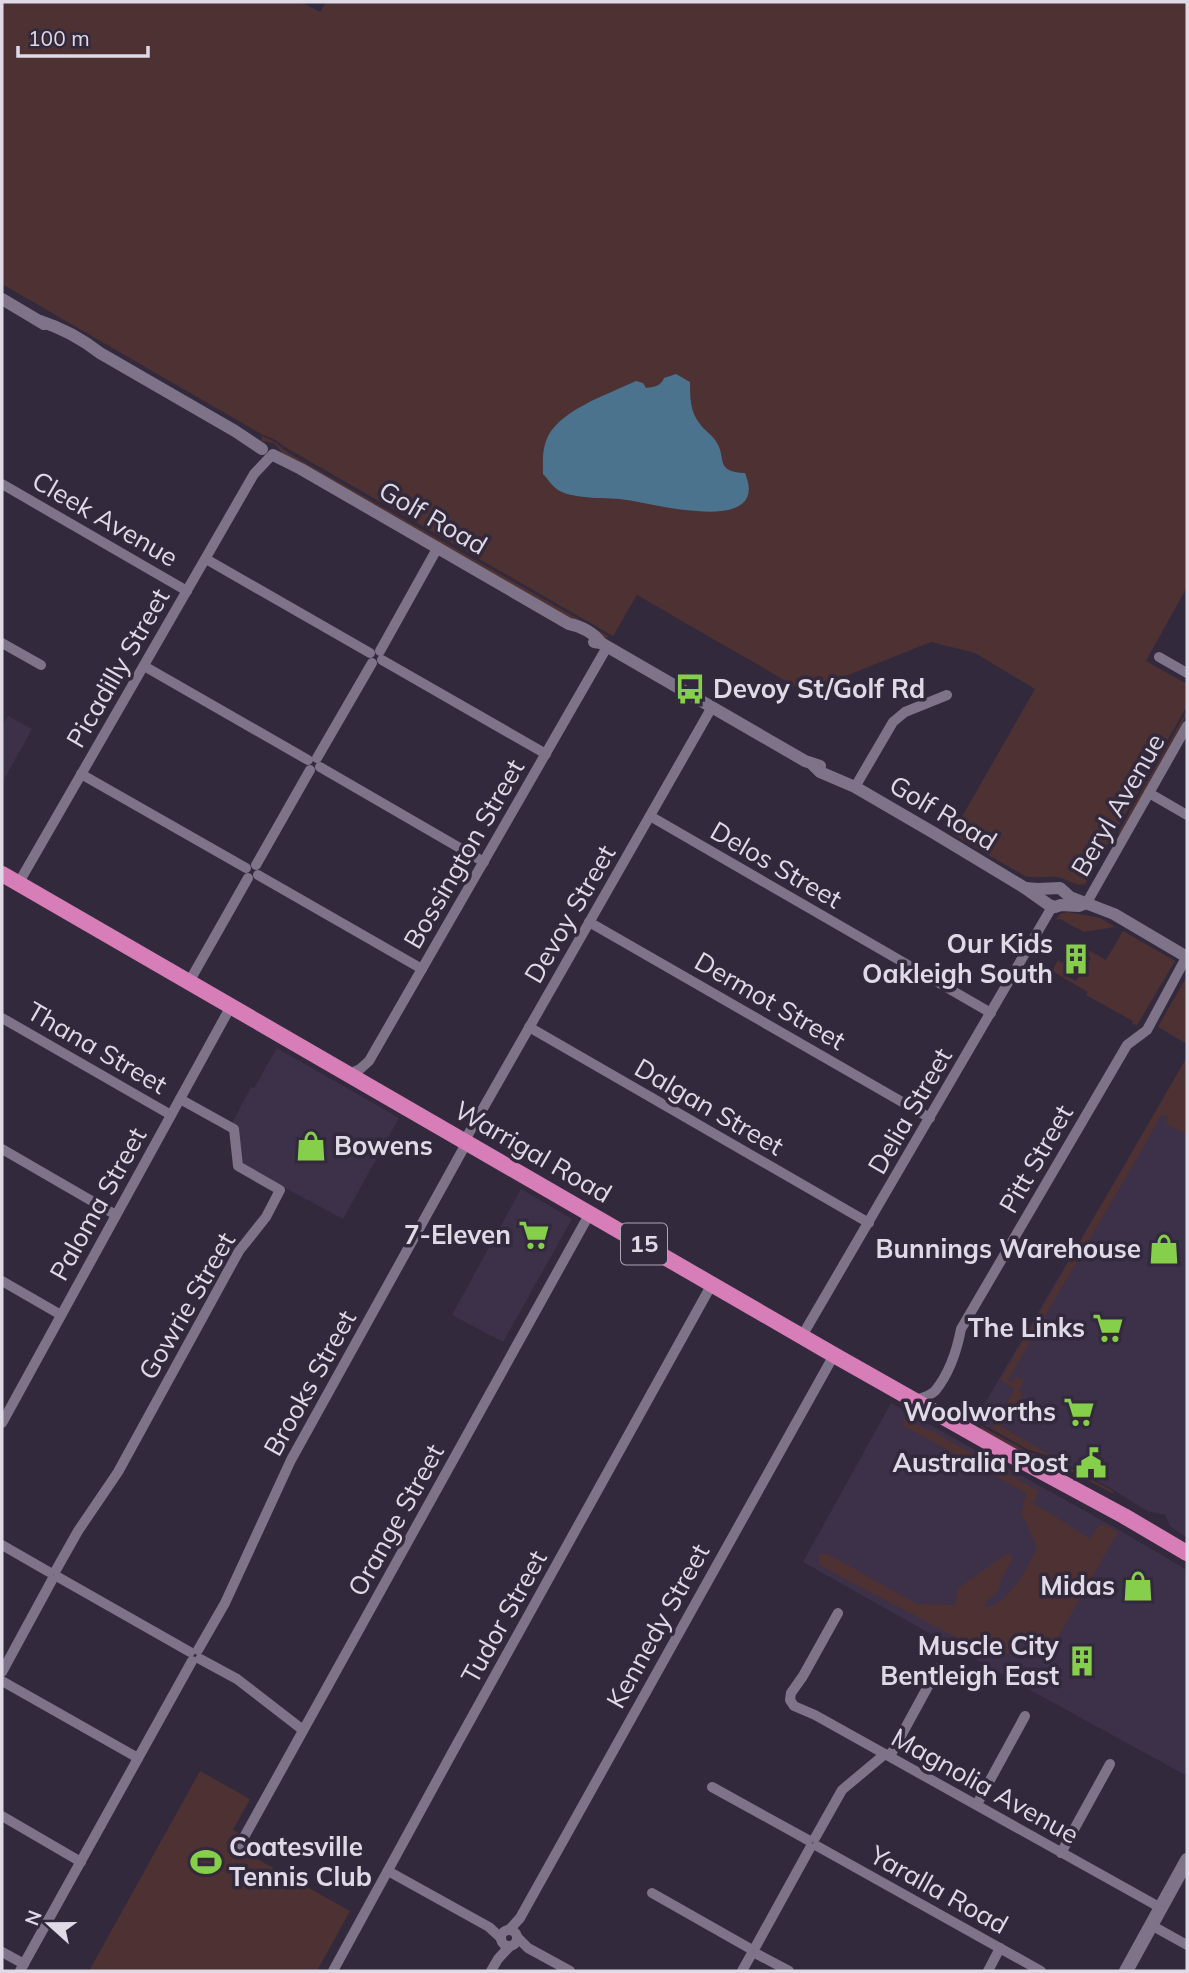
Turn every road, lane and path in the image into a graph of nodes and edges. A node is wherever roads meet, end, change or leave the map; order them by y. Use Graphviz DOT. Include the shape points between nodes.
graph roads {
  1 [pos="2,299"];
  2 [pos="266,453"];
  3 [pos="2,484"];
  4 [pos="438,547"];
  5 [pos="206,559"];
  6 [pos="187,591"];
  7 [pos="2,643"];
  8 [pos="604,645"];
  9 [pos="376,657"];
  10 [pos="1159,657"];
  11 [pos="41,665"];
  12 [pos="144,666"];
  13 [pos="1187,673"];
  14 [pos="947,695"];
  15 [pos="712,708"];
  16 [pos="1187,726"];
  17 [pos="546,754"];
  18 [pos="314,764"];
  19 [pos="81,774"];
  20 [pos="855,787"];
  21 [pos="1149,793"];
  22 [pos="1187,815"];
  23 [pos="650,816"];
  24 [pos="484,862"];
  25 [pos="252,871"];
  26 [pos="2,874"];
  27 [pos="18,884"];
  28 [pos="1025,888"];
  29 [pos="1051,888"];
  30 [pos="1065,892"];
  31 [pos="1085,904"];
  32 [pos="1053,905"];
  33 [pos="589,922"];
  34 [pos="1187,957"];
  35 [pos="422,969"];
  36 [pos="189,982"];
  37 [pos="231,1006"];
  38 [pos="991,1013"];
  39 [pos="2,1018"];
  40 [pos="529,1027"];
  41 [pos="349,1073"];
  42 [pos="180,1098"];
  43 [pos="171,1115"];
  44 [pos="930,1118"];
  45 [pos="466,1141"];
  46 [pos="2,1149"];
  47 [pos="590,1213"];
  48 [pos="116,1215"];
  49 [pos="869,1223"];
  50 [pos="2,1281"];
  51 [pos="712,1284"];
  52 [pos="61,1315"];
  53 [pos="802,1336"];
  54 [pos="834,1355"];
  55 [pos="935,1391"];
  56 [pos="915,1400"];
  57 [pos="939,1414"];
  58 [pos="3,1416"];
  59 [pos="2,1545"];
  60 [pos="1187,1553"];
  61 [pos="54,1575"];
  62 [pos="838,1613"];
  63 [pos="195,1655"];
  64 [pos="938,1668"];
  65 [pos="2,1672"];
  66 [pos="2,1681"];
  67 [pos="1025,1716"];
  68 [pos="303,1730"];
  69 [pos="887,1755"];
  70 [pos="138,1758"];
  71 [pos="1110,1764"];
  72 [pos="712,1787"];
  73 [pos="977,1804"];
  74 [pos="2,1816"];
  75 [pos="813,1843"];
  76 [pos="238,1848"];
  77 [pos="1061,1853"];
  78 [pos="1187,1860"];
  79 [pos="81,1861"];
  80 [pos="388,1871"];
  81 [pos="652,1894"];
  82 [pos="1161,1908"];
  83 [pos="1151,1925"];
  84 [pos="509,1938"];
  85 [pos="1187,1945"];
  86 [pos="1000,1948"];
  87 [pos="753,1951"];
  88 [pos="2,1952"];
  89 [pos="22,1968"];
  90 [pos="333,1971"];
  91 [pos="491,1971"];
  92 [pos="570,1971"];
  93 [pos="742,1971"];
  94 [pos="789,1971"];
  95 [pos="988,1971"];
  96 [pos="1041,1971"];
  97 [pos="1126,1971"];
  1 -- 2 [label="street, Golf Road"];
  2 -- 4 [label="street, Golf Road"];
  2 -- 5 [label="street, Picadilly Street"];
  3 -- 6 [label="street, Cleek Avenue"];
  4 -- 8 [label="street, Golf Road"];
  4 -- 9 [label="street"];
  5 -- 6 [label="street, Picadilly Street"];
  5 -- 9 [label="street"];
  6 -- 12 [label="street, Picadilly Street"];
  7 -- 11 [label="street"];
  8 -- 15 [label="street, Golf Road"];
  8 -- 17 [label="street, Bossington Street"];
  9 -- 17 [label="street"];
  9 -- 18 [label="street"];
  10 -- 13 [label="street"];
  12 -- 18 [label="street"];
  12 -- 19 [label="street, Picadilly Street"];
  14 -- 20 [label="street" via="905,712 893,722"];
  15 -- 20 [label="street, Golf Road"];
  15 -- 23 [label="street, Devoy Street"];
  16 -- 21 [label="street, Beryl Avenue"];
  17 -- 24 [label="street, Bossington Street"];
  18 -- 24 [label="street"];
  18 -- 25 [label="street"];
  19 -- 25 [label="street"];
  19 -- 27 [label="street, Picadilly Street"];
  20 -- 28 [label="street, Golf Road"];
  21 -- 22 [label="street"];
  21 -- 31 [label="street, Beryl Avenue"];
  23 -- 33 [label="street, Devoy Street"];
  23 -- 38 [label="street, Delos Street"];
  24 -- 35 [label="street, Bossington Street"];
  25 -- 35 [label="street"];
  25 -- 36 [label="street"];
  26 -- 27 [label="highway, Warrigal Road / 15"];
  27 -- 36 [label="highway, Warrigal Road / 15"];
  28 -- 29 [label="street"];
  28 -- 32 [label="street, Golf Road"];
  29 -- 30 [label="street"];
  29 -- 32 [label="street" via="1045,896"];
  30 -- 31 [label="street"];
  30 -- 32 [label="street" via="1066,898"];
  31 -- 32 [label="street"];
  31 -- 34 [label="street" via="1114,915"];
  32 -- 38 [label="street, Delia Street"];
  33 -- 40 [label="street, Devoy Street"];
  33 -- 44 [label="street, Dermot Street"];
  34 -- 55 [label="street, Pitt Street" via="1147,1030 1127,1045 966,1320 956,1353"];
  35 -- 41 [label="street, Bossington Street" via="369,1061"];
  36 -- 37 [label="highway, Warrigal Road / 15"];
  37 -- 41 [label="highway, Warrigal Road / 15"];
  37 -- 42 [label="street, Paloma Street"];
  38 -- 44 [label="street, Delia Street"];
  39 -- 43 [label="street, Thana Street"];
  40 -- 45 [label="street, Devoy Street"];
  40 -- 49 [label="street, Dalgan Street"];
  41 -- 45 [label="highway, Warrigal Road / 15"];
  42 -- 43 [label="street, Paloma Street"];
  42 -- 61 [label="street, Gowrie Street" via="234,1129 238,1166 280,1190 239,1251 118,1472"];
  43 -- 48 [label="street, Paloma Street"];
  44 -- 49 [label="street, Delia Street"];
  45 -- 47 [label="highway, Warrigal Road / 15"];
  45 -- 63 [label="street, Brooks Street" via="291,1460 225,1603"];
  46 -- 48 [label="street"];
  47 -- 51 [label="highway, Warrigal Road / 15"];
  47 -- 68 [label="street, Orange Street"];
  48 -- 52 [label="street, Paloma Street"];
  49 -- 53 [label="street, Delia Street"];
  50 -- 52 [label="street"];
  51 -- 53 [label="highway, Warrigal Road / 15"];
  51 -- 80 [label="street, Tudor Street"];
  52 -- 58 [label="street, Paloma Street"];
  53 -- 54 [label="highway, Warrigal Road / 15"];
  54 -- 56 [label="highway, Warrigal Road / 15"];
  54 -- 84 [label="street, Kennedy Street"];
  55 -- 56 [label="street"];
  55 -- 57 [label="street"];
  56 -- 57 [label="highway, Warrigal Road / 15"];
  57 -- 60 [label="highway, Warrigal Road / 15"];
  59 -- 61 [label="street"];
  61 -- 63 [label="street"];
  61 -- 65 [label="street, Gowrie Street"];
  62 -- 69 [label="street, Magnolia Avenue" via="790,1700"];
  63 -- 68 [label="street" via="237,1679"];
  63 -- 70 [label="street, Brooks Street"];
  64 -- 69 [label="street"];
  66 -- 70 [label="street"];
  67 -- 73 [label="street"];
  68 -- 76 [label="street, Orange Street"];
  69 -- 73 [label="street, Magnolia Avenue"];
  69 -- 75 [label="street" via="842,1790"];
  70 -- 79 [label="street, Brooks Street"];
  71 -- 77 [label="street"];
  72 -- 75 [label="street, Yaralla Road"];
  73 -- 77 [label="street, Magnolia Avenue"];
  74 -- 79 [label="street"];
  75 -- 86 [label="street, Yaralla Road"];
  75 -- 87 [label="street"];
  77 -- 82 [label="street, Magnolia Avenue"];
  78 -- 82 [label="main road"];
  79 -- 89 [label="street, Brooks Street"];
  80 -- 84 [label="street"];
  80 -- 90 [label="street, Tudor Street"];
  81 -- 87 [label="street"];
  82 -- 83 [label="main road"];
  83 -- 85 [label="street"];
  83 -- 97 [label="main road"];
  84 -- 91 [label="street, Kennedy Street"];
  84 -- 92 [label="street"];
  86 -- 95 [label="street"];
  86 -- 96 [label="street, Yaralla Road"];
  87 -- 93 [label="street"];
  87 -- 94 [label="street"];
  88 -- 89 [label="street"];
}
